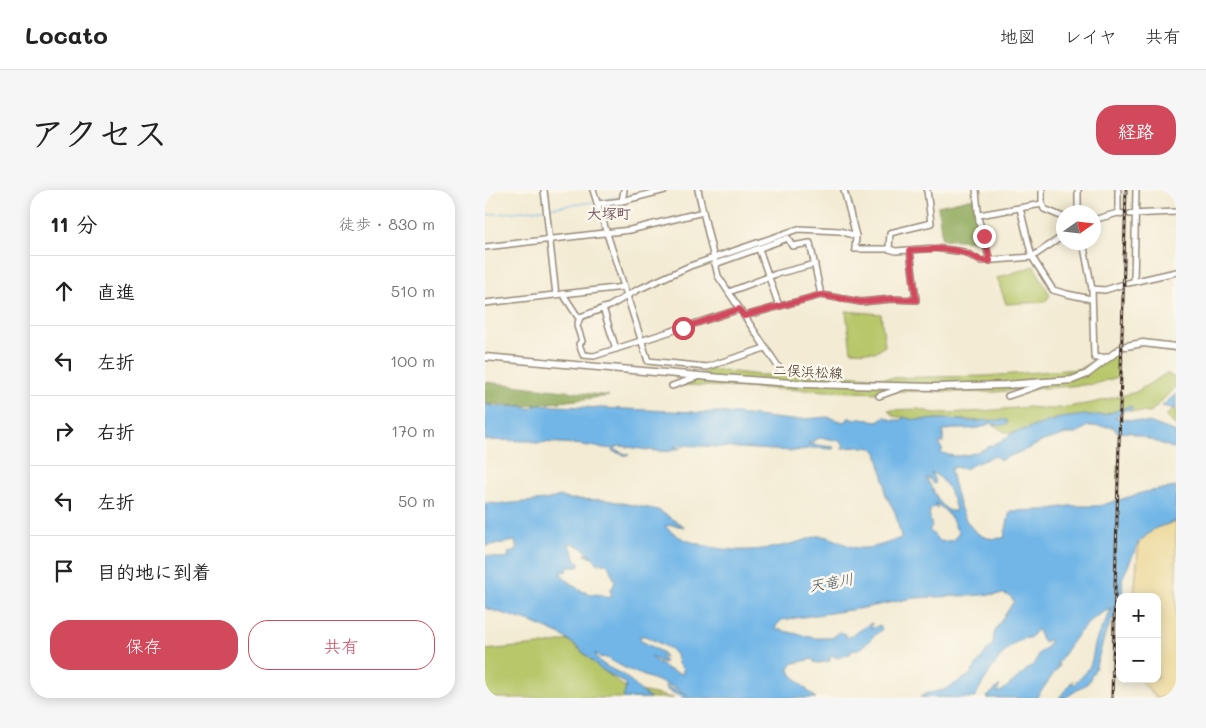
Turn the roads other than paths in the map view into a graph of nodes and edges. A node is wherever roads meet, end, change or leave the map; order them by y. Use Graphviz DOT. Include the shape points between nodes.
graph roads {
  1 [pos="544,190"];
  2 [pos="593,190"];
  3 [pos="624,190"];
  4 [pos="665,190"];
  5 [pos="697,190"];
  6 [pos="844,190"];
  7 [pos="927,190"];
  8 [pos="976,190"];
  9 [pos="1042,190"];
  10 [pos="1078,190"];
  11 [pos="1119,190"];
  12 [pos="1136,190"];
  13 [pos="622,201"];
  14 [pos="597,204"];
  15 [pos="1042,204"];
  16 [pos="1078,205"];
  17 [pos="1020,208"];
  18 [pos="703,212"];
  19 [pos="1176,212"];
  20 [pos="1056,214"];
  21 [pos="1133,214"];
  22 [pos="979,215"];
  23 [pos="1101,218"];
  24 [pos="606,233"];
  25 [pos="856,236"];
  26 [pos="549,239"];
  27 [pos="1056,241"];
  28 [pos="485,247"];
  29 [pos="759,249"];
  30 [pos="889,249"];
  31 [pos="910,250"];
  32 [pos="1085,250"];
  33 [pos="1032,257"];
  34 [pos="715,261"];
  35 [pos="990,261"];
  36 [pos="815,264"];
  37 [pos="1176,272"];
  38 [pos="769,277"];
  39 [pos="1134,282"];
  40 [pos="1128,283"];
  41 [pos="1121,285"];
  42 [pos="624,287"];
  43 [pos="1092,289"];
  44 [pos="729,292"];
  45 [pos="563,294"];
  46 [pos="556,295"];
  47 [pos="821,295"];
  48 [pos="627,296"];
  49 [pos="1091,299"];
  50 [pos="485,303"];
  51 [pos="779,306"];
  52 [pos="603,308"];
  53 [pos="739,309"];
  54 [pos="744,316"];
  55 [pos="580,317"];
  56 [pos="642,341"];
  57 [pos="1176,347"];
  58 [pos="765,348"];
  59 [pos="616,349"];
  60 [pos="485,357"];
  61 [pos="1109,357"];
  62 [pos="781,371"];
  63 [pos="702,376"];
  64 [pos="1047,382"];
  65 [pos="672,386"];
  66 [pos="908,386"];
  67 [pos="879,396"];
  68 [pos="1008,396"];
  1 -- 26 [label="street"];
  2 -- 14 [label="street"];
  3 -- 13 [label="street"];
  4 -- 13 [label="street"];
  5 -- 18 [label="street"];
  6 -- 25 [label="street"];
  7 -- 30 [label="street" via="931,223 890,233"];
  8 -- 22 [label="street"];
  9 -- 15 [label="street"];
  10 -- 16 [label="street"];
  11 -- 23 [label="street" via="1121,214"];
  12 -- 21 [label="street"];
  13 -- 14 [label="street"];
  14 -- 24 [label="street"];
  15 -- 17 [label="street"];
  15 -- 20 [label="street"];
  17 -- 22 [label="street"];
  17 -- 33 [label="street"];
  18 -- 24 [label="street"];
  18 -- 34 [label="street"];
  19 -- 21 [label="street"];
  21 -- 39 [label="street"];
  22 -- 35 [label="street"];
  24 -- 26 [label="street"];
  24 -- 42 [label="street"];
  25 -- 30 [label="street" via="855,249"];
  25 -- 34 [label="street" via="840,231 798,229"];
  26 -- 28 [label="street"];
  26 -- 46 [label="street"];
  27 -- 33 [label="street"];
  29 -- 34 [label="street"];
  29 -- 36 [label="street" via="788,238 792,246 809,243"];
  29 -- 38 [label="street"];
  30 -- 31 [label="street"];
  31 -- 35 [label="street" via="935,248 964,252 981,261"];
  31 -- 47 [label="street" via="916,300 861,302"];
  32 -- 43 [label="street"];
  33 -- 35 [label="street"];
  33 -- 49 [label="street" via="1053,290"];
  34 -- 44 [label="street" via="718,276"];
  34 -- 48 [label="street" via="689,266"];
  36 -- 38 [label="street"];
  36 -- 47 [label="street"];
  37 -- 39 [label="street"];
  38 -- 44 [label="street"];
  38 -- 51 [label="street"];
  39 -- 40 [label="street"];
  41 -- 43 [label="street" via="1105,290"];
  42 -- 45 [label="street"];
  42 -- 48 [label="street"];
  43 -- 49 [label="street"];
  44 -- 53 [label="street"];
  45 -- 46 [label="street"];
  45 -- 55 [label="street"];
  46 -- 50 [label="street"];
  47 -- 51 [label="street"];
  48 -- 52 [label="street"];
  48 -- 56 [label="street"];
  49 -- 61 [label="street" via="1094,356 1097,359"];
  51 -- 54 [label="street"];
  52 -- 55 [label="street"];
  52 -- 59 [label="street"];
  53 -- 54 [label="street"];
  53 -- 56 [label="street"];
  54 -- 58 [label="street"];
  55 -- 59 [label="street" via="577,326 583,354 594,356"];
  56 -- 58 [label="street" via="648,361 707,367"];
  56 -- 59 [label="street"];
  57 -- 61 [label="main road, 二俣浜松線" via="1143,343 1123,347"];
  58 -- 62 [label="street"];
  60 -- 63 [label="main road, 二俣浜松線"];
  61 -- 64 [label="main road, 二俣浜松線" via="1079,378"];
  63 -- 65 [label="street"];
  63 -- 66 [label="main road, 二俣浜松線" via="805,384"];
  64 -- 66 [label="main road, 二俣浜松線"];
  64 -- 68 [label="street"];
  66 -- 67 [label="street"];
}
